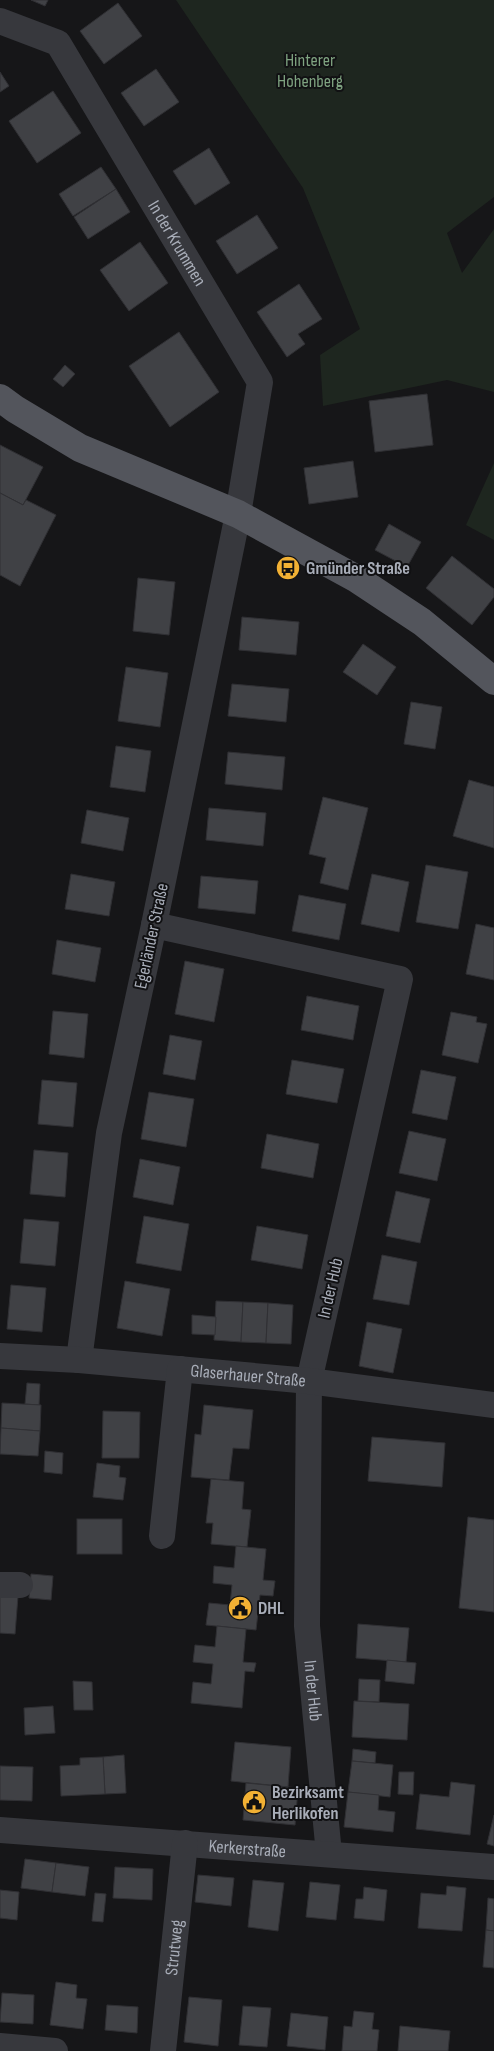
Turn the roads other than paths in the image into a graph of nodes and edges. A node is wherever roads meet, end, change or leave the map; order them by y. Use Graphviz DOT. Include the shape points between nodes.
graph roads {
  1 [pos="0,21"];
  2 [pos="0,398"];
  3 [pos="238,514"];
  4 [pos="494,681"];
  5 [pos="154,924"];
  6 [pos="0,1356"];
  7 [pos="79,1360"];
  8 [pos="180,1369"];
  9 [pos="309,1381"];
  10 [pos="494,1405"];
  11 [pos="162,1536"];
  12 [pos="0,1830"];
  13 [pos="185,1844"];
  14 [pos="329,1854"];
  15 [pos="494,1867"];
  16 [pos="0,2046"];
  17 [pos="56,2051"];
  18 [pos="164,2051"];
  1 -- 3 [label="street, In der Krummen" via="58,44 260,382"];
  2 -- 3 [label="main road" via="80,448"];
  3 -- 4 [label="main road" via="357,579 422,622"];
  3 -- 5 [label="street, Egerländer Straße"];
  5 -- 7 [label="street, Egerländer Straße" via="108,1134"];
  5 -- 9 [label="street, In der Hub" via="400,979"];
  6 -- 7 [label="street, Glaserhauer Straße"];
  7 -- 8 [label="street, Glaserhauer Straße"];
  8 -- 9 [label="street, Glaserhauer Straße"];
  8 -- 11 [label="street"];
  9 -- 10 [label="street, Glaserhauer Straße"];
  9 -- 14 [label="street, In der Hub" via="307,1626"];
  12 -- 13 [label="street, Kerkerstraße"];
  13 -- 14 [label="street, Kerkerstraße"];
  13 -- 18 [label="street, Strutweg"];
  14 -- 15 [label="street, Kerkerstraße"];
  16 -- 17 [label="street"];
}
